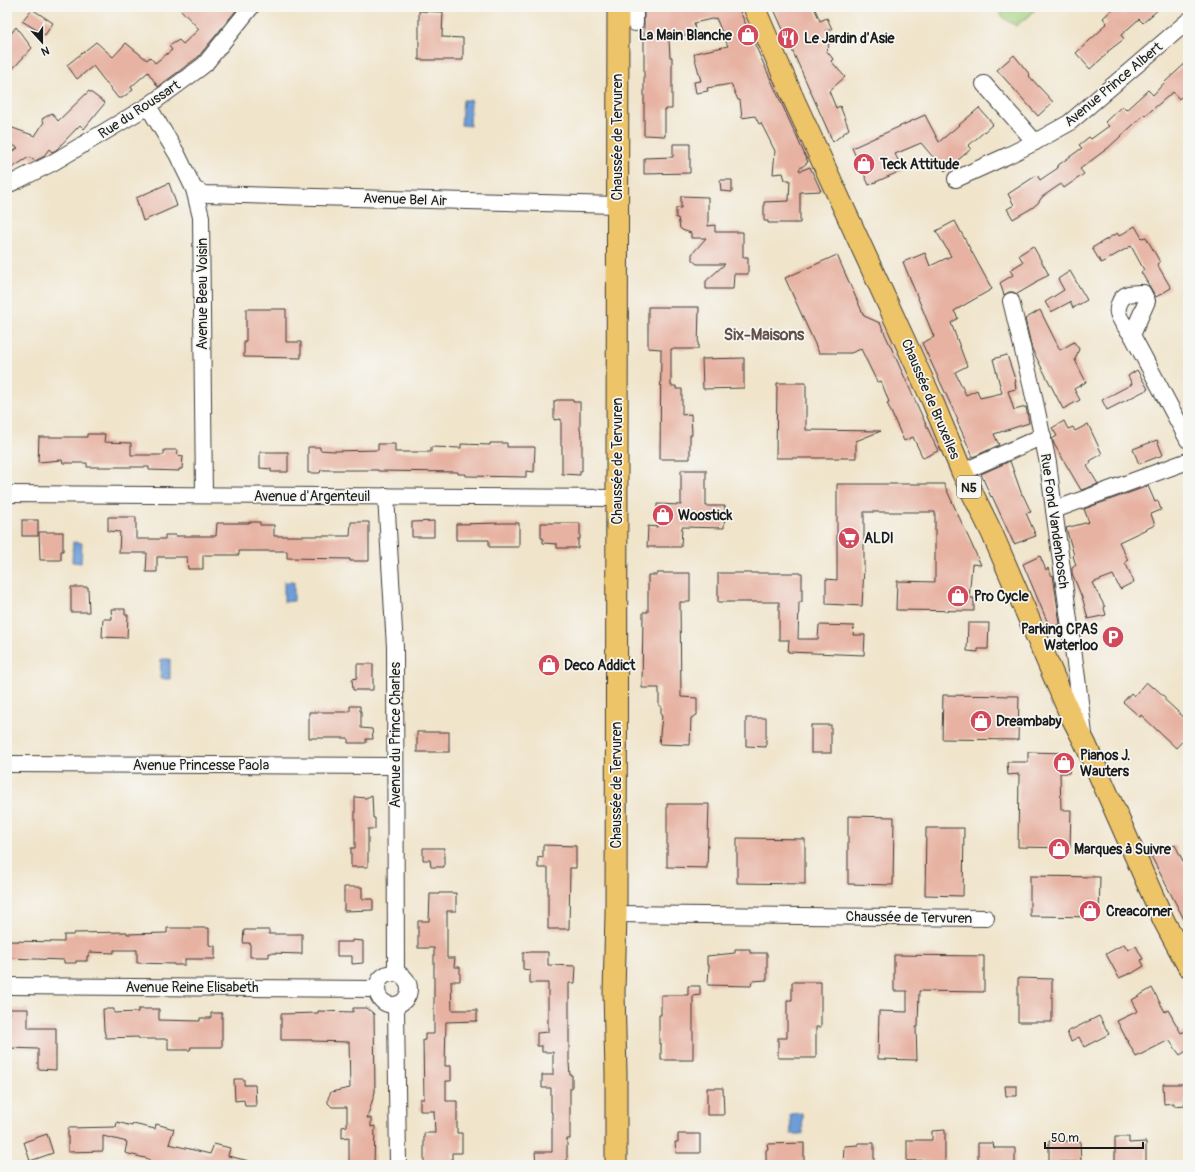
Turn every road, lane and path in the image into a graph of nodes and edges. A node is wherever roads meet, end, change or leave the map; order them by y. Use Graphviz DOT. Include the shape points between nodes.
graph roads {
  1 [pos="251,7"];
  2 [pos="618,7"];
  3 [pos="635,7"];
  4 [pos="754,7"];
  5 [pos="1188,21"];
  6 [pos="635,23"];
  7 [pos="984,84"];
  8 [pos="148,106"];
  9 [pos="1035,142"];
  10 [pos="956,179"];
  11 [pos="7,185"];
  12 [pos="194,190"];
  13 [pos="617,205"];
  14 [pos="1011,301"];
  15 [pos="1132,335"];
  16 [pos="1043,436"];
  17 [pos="1188,440"];
  18 [pos="1188,461"];
  19 [pos="962,472"];
  20 [pos="7,494"];
  21 [pos="204,495"];
  22 [pos="386,496"];
  23 [pos="616,498"];
  24 [pos="1054,510"];
  25 [pos="1085,743"];
  26 [pos="7,764"];
  27 [pos="395,766"];
  28 [pos="616,914"];
  29 [pos="986,918"];
  30 [pos="1188,966"];
  31 [pos="396,973"];
  32 [pos="7,986"];
  33 [pos="377,988"];
  34 [pos="396,1006"];
  35 [pos="398,1165"];
  36 [pos="616,1165"];
  1 -- 8 [label="street, Rue du Roussart" via="205,64"];
  2 -- 13 [label="main road, Chaussée de Tervuren"];
  3 -- 6 [label="street"];
  4 -- 19 [label="main road, Chaussée de Bruxelles / N5" via="932,400"];
  5 -- 9 [label="street, Avenue Prince Albert" via="1068,123"];
  7 -- 9 [label="street"];
  8 -- 11 [label="street, Rue du Roussart" via="52,163"];
  8 -- 12 [label="street, Avenue Beau Voisin"];
  9 -- 10 [label="street, Avenue Prince Albert"];
  12 -- 13 [label="street, Avenue Bel Air" via="204,194"];
  12 -- 21 [label="street, Avenue Beau Voisin" via="201,217"];
  13 -- 23 [label="main road, Chaussée de Tervuren"];
  14 -- 16 [label="street, Rue Fond Vandenbosch"];
  15 -- 17 [label="street"];
  16 -- 19 [label="street"];
  16 -- 24 [label="street, Rue Fond Vandenbosch"];
  18 -- 24 [label="street"];
  19 -- 25 [label="main road, Chaussée de Bruxelles / N5" via="992,533"];
  20 -- 21 [label="street, Avenue d'Argenteuil"];
  21 -- 22 [label="street, Avenue d'Argenteuil"];
  22 -- 23 [label="street, Avenue d'Argenteuil"];
  22 -- 27 [label="street, Avenue du Prince Charles" via="395,647"];
  23 -- 28 [label="main road, Chaussée de Tervuren"];
  24 -- 25 [label="street, Rue Fond Vandenbosch"];
  25 -- 30 [label="main road, Chaussée de Bruxelles / N5" via="1164,921"];
  26 -- 27 [label="street, Avenue Princesse Paola"];
  27 -- 31 [label="street, Avenue du Prince Charles"];
  28 -- 29 [label="street, Chaussée de Tervuren"];
  28 -- 36 [label="main road, Chaussée de Tervuren"];
  31 -- 33 [label="street" via="385,975 380,979"];
  31 -- 34 [label="street" via="405,978 409,993 403,1002"];
  32 -- 33 [label="street, Avenue Reine Elisabeth"];
  33 -- 34 [label="street" via="377,995 384,1003"];
  34 -- 35 [label="street"];
}
